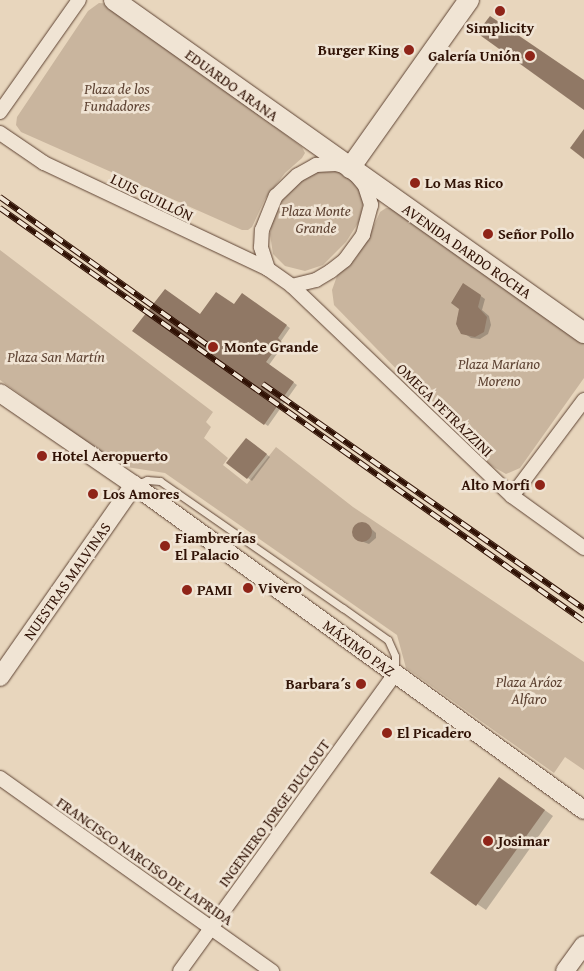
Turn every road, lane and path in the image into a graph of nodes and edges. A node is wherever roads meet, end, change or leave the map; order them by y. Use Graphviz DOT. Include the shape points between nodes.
graph roads {
  1 [pos="79,0"];
  2 [pos="114,0"];
  3 [pos="469,0"];
  4 [pos="0,112"];
  5 [pos="0,133"];
  6 [pos="350,168"];
  7 [pos="268,269"];
  8 [pos="292,286"];
  9 [pos="584,333"];
  10 [pos="0,393"];
  11 [pos="584,400"];
  12 [pos="134,485"];
  13 [pos="512,496"];
  14 [pos="584,548"];
  15 [pos="395,674"];
  16 [pos="0,677"];
  17 [pos="0,778"];
  18 [pos="584,810"];
  19 [pos="210,928"];
  20 [pos="584,944"];
  21 [pos="180,971"];
  22 [pos="272,971"];
  23 [pos="565,971"];
  1 -- 4 [label="street"];
  2 -- 6 [label="main road, EDUARDO ARANA"];
  3 -- 6 [label="main road"];
  5 -- 7 [label="street, LUIS GUILLÓN" via="44,163"];
  6 -- 7 [label="street" via="336,164 316,165 298,175 276,196 262,230 261,246"];
  6 -- 8 [label="street" via="365,186 371,205 363,235 345,260 332,271 316,280"];
  6 -- 9 [label="main road, AVENIDA DARDO ROCHA"];
  7 -- 8 [label="street, LUIS GUILLÓN"];
  8 -- 13 [label="street, OMEGA PETRAZZINI"];
  10 -- 12 [label="street, MÁXIMO PAZ"];
  11 -- 13 [label="street"];
  12 -- 15 [label="street, MÁXIMO PAZ"];
  12 -- 15 [label="lane" via="147,480 160,481 388,640 395,656"];
  12 -- 16 [label="street, NUESTRAS MALVINAS"];
  13 -- 14 [label="street, OMEGA PETRAZZINI"];
  15 -- 18 [label="street, MÁXIMO PAZ"];
  15 -- 19 [label="street, INGENIERO JORGE DUCLOUT"];
  17 -- 19 [label="street, FRANCISCO NARCISO DE LAPRIDA"];
  19 -- 21 [label="street, INGENIERO JORGE DUCLOUT"];
  19 -- 22 [label="street, FRANCISCO NARCISO DE LAPRIDA"];
  20 -- 23 [label="street"];
}
